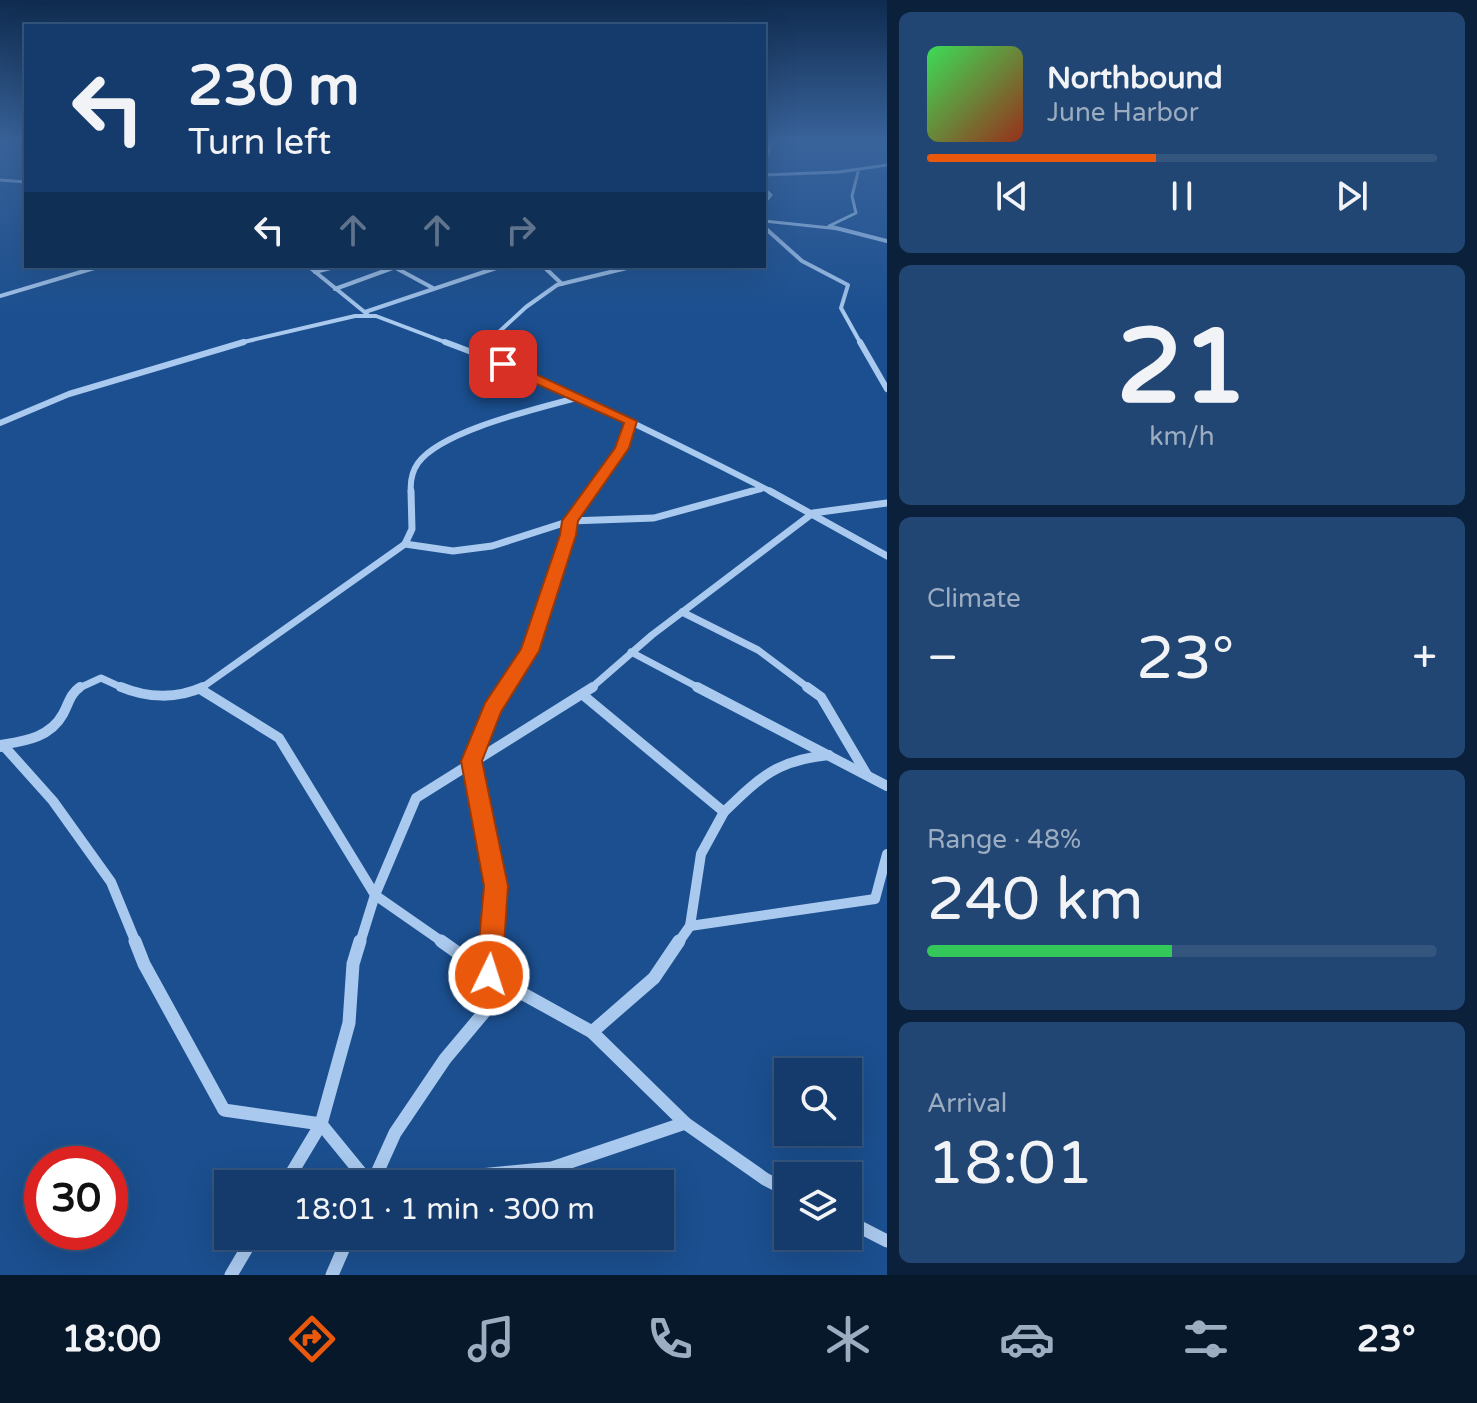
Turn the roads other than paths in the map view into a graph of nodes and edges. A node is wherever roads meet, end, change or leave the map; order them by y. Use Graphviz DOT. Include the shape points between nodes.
graph roads {
  1 [pos="853,200"];
  2 [pos="766,221"];
  3 [pos="828,226"];
  4 [pos="766,229"];
  5 [pos="887,240"];
  6 [pos="94,268"];
  7 [pos="310,268"];
  8 [pos="330,268"];
  9 [pos="393,268"];
  10 [pos="398,268"];
  11 [pos="496,268"];
  12 [pos="545,268"];
  13 [pos="627,268"];
  14 [pos="315,272"];
  15 [pos="562,284"];
  16 [pos="433,288"];
  17 [pos="335,289"];
  18 [pos="0,296"];
  19 [pos="366,314"];
  20 [pos="475,354"];
  21 [pos="887,389"];
  22 [pos="580,397"];
  23 [pos="631,421"];
  24 [pos="0,423"];
  25 [pos="761,489"];
  26 [pos="887,503"];
  27 [pos="813,513"];
  28 [pos="570,521"];
  29 [pos="405,544"];
  30 [pos="887,556"];
  31 [pos="682,612"];
  32 [pos="631,652"];
  33 [pos="200,689"];
  34 [pos="583,695"];
  35 [pos="1,746"];
  36 [pos="829,755"];
  37 [pos="472,761"];
  38 [pos="867,775"];
  39 [pos="887,786"];
  40 [pos="724,812"];
  41 [pos="887,854"];
  42 [pos="375,895"];
  43 [pos="690,926"];
  44 [pos="489,975"];
  45 [pos="592,1032"];
  46 [pos="685,1123"];
  47 [pos="321,1124"];
  48 [pos="293,1170"];
  49 [pos="359,1170"];
  50 [pos="378,1170"];
  51 [pos="532,1170"];
  52 [pos="774,1184"];
  53 [pos="862,1228"];
  54 [pos="887,1241"];
  55 [pos="246,1250"];
  56 [pos="343,1250"];
  57 [pos="231,1275"];
  58 [pos="332,1275"];
  1 -- 3 [label="street" via="856,213"];
  2 -- 3 [label="street"];
  3 -- 5 [label="street"];
  4 -- 21 [label="street" via="807,267 848,285 841,308"];
  6 -- 18 [label="street"];
  7 -- 14 [label="street"];
  8 -- 14 [label="street"];
  9 -- 17 [label="street"];
  10 -- 16 [label="street"];
  11 -- 16 [label="street"];
  12 -- 15 [label="street"];
  13 -- 15 [label="street"];
  14 -- 17 [label="street"];
  15 -- 20 [label="street" via="526,307"];
  16 -- 19 [label="street"];
  17 -- 19 [label="street"];
  19 -- 20 [label="street"];
  19 -- 24 [label="street" via="208,350 69,394"];
  20 -- 22 [label="street"];
  22 -- 23 [label="street"];
  22 -- 29 [label="street" via="456,436 415,464 410,476 412,533"];
  23 -- 25 [label="street"];
  23 -- 28 [label="street" via="622,448"];
  25 -- 27 [label="street"];
  25 -- 28 [label="street" via="654,518"];
  26 -- 27 [label="street"];
  27 -- 30 [label="street"];
  27 -- 31 [label="street"];
  28 -- 29 [label="street" via="492,546 453,551"];
  28 -- 37 [label="street" via="530,651 492,709"];
  29 -- 33 [label="street"];
  31 -- 32 [label="street"];
  31 -- 38 [label="street" via="758,650 821,697"];
  32 -- 34 [label="street"];
  32 -- 36 [label="street"];
  33 -- 35 [label="street" via="142,696 101,678 75,688 55,725 42,735"];
  33 -- 42 [label="street" via="279,738"];
  34 -- 37 [label="street"];
  34 -- 40 [label="street"];
  35 -- 47 [label="street" via="53,801 111,882 144,964 224,1110"];
  36 -- 38 [label="street"];
  36 -- 40 [label="street" via="795,757 765,772"];
  37 -- 42 [label="street" via="416,798"];
  37 -- 44 [label="street" via="496,886"];
  38 -- 39 [label="street"];
  40 -- 43 [label="street" via="701,854"];
  41 -- 43 [label="street" via="875,899"];
  42 -- 44 [label="street"];
  42 -- 47 [label="street" via="353,964 349,1023"];
  43 -- 45 [label="street" via="654,978"];
  44 -- 45 [label="street"];
  44 -- 50 [label="street" via="486,1010 445,1059 395,1133"];
  45 -- 46 [label="street"];
  46 -- 51 [label="street" via="552,1168"];
  46 -- 52 [label="street"];
  47 -- 48 [label="street"];
  47 -- 49 [label="street"];
  53 -- 54 [label="street"];
  55 -- 57 [label="street"];
  56 -- 58 [label="street"];
}
